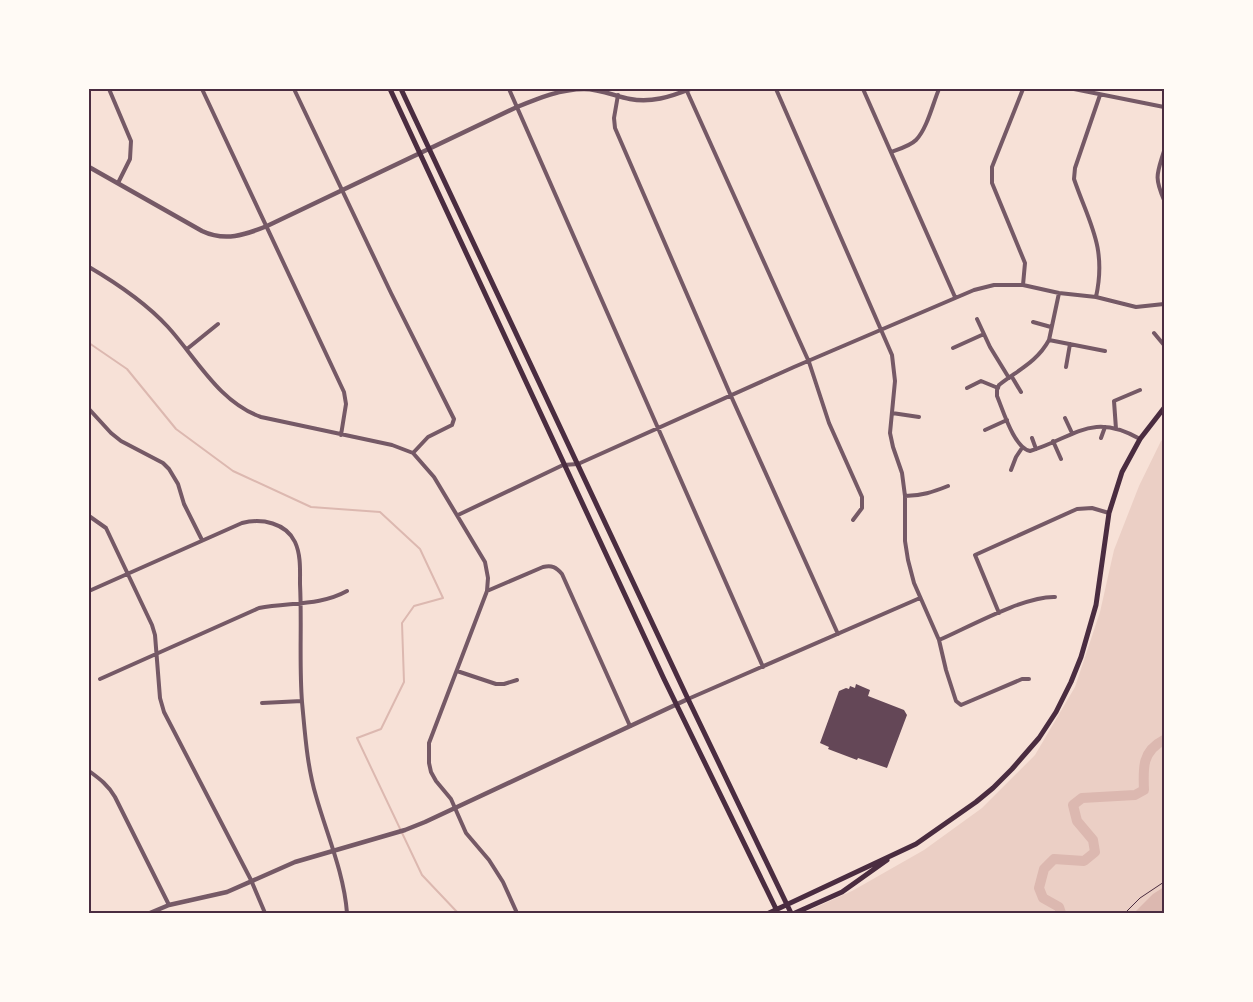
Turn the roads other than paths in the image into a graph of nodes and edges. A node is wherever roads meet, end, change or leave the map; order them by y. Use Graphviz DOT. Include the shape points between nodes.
graph roads {
  1 [pos="109,89"];
  2 [pos="202,89"];
  3 [pos="294,89"];
  4 [pos="390,89"];
  5 [pos="401,89"];
  6 [pos="509,89"];
  7 [pos="586,89"];
  8 [pos="688,89"];
  9 [pos="776,89"];
  10 [pos="863,89"];
  11 [pos="939,89"];
  12 [pos="1023,89"];
  13 [pos="1074,89"];
  14 [pos="1100,94"];
  15 [pos="618,95"];
  16 [pos="517,107"];
  17 [pos="1164,107"];
  18 [pos="430,150"];
  19 [pos="1164,151"];
  20 [pos="891,152"];
  21 [pos="420,154"];
  22 [pos="89,167"];
  23 [pos="118,183"];
  24 [pos="342,191"];
  25 [pos="1164,200"];
  26 [pos="267,226"];
  27 [pos="89,267"];
  28 [pos="1023,285"];
  29 [pos="1058,293"];
  30 [pos="955,297"];
  31 [pos="1096,297"];
  32 [pos="1164,304"];
  33 [pos="977,319"];
  34 [pos="1033,322"];
  35 [pos="218,324"];
  36 [pos="1051,327"];
  37 [pos="882,331"];
  38 [pos="1154,333"];
  39 [pos="984,334"];
  40 [pos="1049,340"];
  41 [pos="1070,344"];
  42 [pos="1164,344"];
  43 [pos="953,348"];
  44 [pos="188,350"];
  45 [pos="1105,351"];
  46 [pos="809,362"];
  47 [pos="1066,367"];
  48 [pos="1010,378"];
  49 [pos="967,388"];
  50 [pos="998,388"];
  51 [pos="1140,390"];
  52 [pos="1021,392"];
  53 [pos="731,396"];
  54 [pos="1164,408"];
  55 [pos="89,410"];
  56 [pos="892,413"];
  57 [pos="919,417"];
  58 [pos="1065,418"];
  59 [pos="1007,420"];
  60 [pos="1105,427"];
  61 [pos="657,429"];
  62 [pos="1116,429"];
  63 [pos="984,430"];
  64 [pos="1072,433"];
  65 [pos="341,434"];
  66 [pos="1032,438"];
  67 [pos="1101,438"];
  68 [pos="1140,439"];
  69 [pos="1053,441"];
  70 [pos="1022,448"];
  71 [pos="1036,449"];
  72 [pos="413,453"];
  73 [pos="1061,459"];
  74 [pos="578,464"];
  75 [pos="563,465"];
  76 [pos="1011,470"];
  77 [pos="948,486"];
  78 [pos="905,496"];
  79 [pos="1109,513"];
  80 [pos="458,515"];
  81 [pos="89,516"];
  82 [pos="853,520"];
  83 [pos="202,540"];
  84 [pos="129,573"];
  85 [pos="89,591"];
  86 [pos="348,591"];
  87 [pos="487,592"];
  88 [pos="1055,597"];
  89 [pos="920,598"];
  90 [pos="301,604"];
  91 [pos="999,613"];
  92 [pos="838,634"];
  93 [pos="939,640"];
  94 [pos="155,655"];
  95 [pos="762,667"];
  96 [pos="457,671"];
  97 [pos="1029,679"];
  98 [pos="100,680"];
  99 [pos="518,680"];
  100 [pos="302,700"];
  101 [pos="688,700"];
  102 [pos="262,703"];
  103 [pos="676,705"];
  104 [pos="630,726"];
  105 [pos="89,771"];
  106 [pos="455,807"];
  107 [pos="333,850"];
  108 [pos="900,851"];
  109 [pos="251,880"];
  110 [pos="169,905"];
  111 [pos="787,905"];
  112 [pos="777,912"];
  113 [pos="150,913"];
  114 [pos="265,913"];
  115 [pos="347,913"];
  116 [pos="517,913"];
  117 [pos="768,913"];
  118 [pos="791,913"];
  119 [pos="795,913"];
  1 -- 23 [label="street" via="131,141 130,159"];
  2 -- 26 [label="street"];
  3 -- 24 [label="street"];
  4 -- 21 [label="main road"];
  5 -- 18 [label="main road"];
  6 -- 16 [label="street"];
  7 -- 15 [label="street"];
  7 -- 16 [label="street" via="556,93"];
  8 -- 15 [label="street" via="658,99 630,99"];
  8 -- 46 [label="street"];
  9 -- 37 [label="street"];
  10 -- 20 [label="street"];
  11 -- 20 [label="street" via="919,136"];
  12 -- 28 [label="street" via="992,167 992,183 1025,264"];
  13 -- 14 [label="street"];
  14 -- 17 [label="street"];
  14 -- 31 [label="street" via="1074,179 1097,243 1100,261"];
  15 -- 53 [label="street" via="615,128"];
  16 -- 18 [label="street"];
  16 -- 61 [label="street"];
  18 -- 21 [label="street"];
  18 -- 74 [label="main road"];
  19 -- 25 [label="street" via="1157,172"];
  20 -- 30 [label="street"];
  21 -- 24 [label="street"];
  21 -- 75 [label="main road"];
  22 -- 23 [label="street"];
  23 -- 26 [label="street" via="208,234 242,236"];
  24 -- 26 [label="street"];
  24 -- 72 [label="street" via="454,419 452,425 428,437"];
  26 -- 65 [label="street" via="344,392 346,404"];
  27 -- 44 [label="street" via="151,310"];
  28 -- 29 [label="street"];
  28 -- 30 [label="street" via="994,285"];
  29 -- 31 [label="street"];
  29 -- 36 [label="street"];
  30 -- 37 [label="street"];
  31 -- 32 [label="street" via="1136,307"];
  33 -- 39 [label="street"];
  34 -- 36 [label="street"];
  35 -- 44 [label="street"];
  36 -- 40 [label="street"];
  37 -- 46 [label="street"];
  37 -- 56 [label="street" via="895,370"];
  38 -- 42 [label="street"];
  39 -- 43 [label="street"];
  39 -- 48 [label="street"];
  40 -- 41 [label="street"];
  40 -- 48 [label="street" via="1033,361"];
  41 -- 45 [label="street"];
  41 -- 47 [label="street"];
  44 -- 65 [label="street" via="226,396 247,412"];
  46 -- 53 [label="street"];
  46 -- 82 [label="street" via="829,423 862,497 862,508"];
  48 -- 50 [label="street"];
  48 -- 52 [label="street"];
  49 -- 50 [label="street" via="981,381"];
  50 -- 59 [label="street" via="997,396"];
  51 -- 62 [label="street" via="1114,401"];
  53 -- 61 [label="street"];
  53 -- 92 [label="street"];
  54 -- 68 [label="main road"];
  55 -- 83 [label="street" via="121,441 169,469"];
  56 -- 57 [label="street"];
  56 -- 78 [label="street" via="890,433"];
  58 -- 64 [label="street"];
  59 -- 63 [label="street"];
  59 -- 70 [label="street"];
  60 -- 62 [label="street"];
  60 -- 64 [label="street" via="1090,427"];
  60 -- 67 [label="street"];
  61 -- 74 [label="street"];
  61 -- 95 [label="street"];
  62 -- 68 [label="street"];
  64 -- 69 [label="street"];
  65 -- 72 [label="street"];
  66 -- 71 [label="street"];
  68 -- 79 [label="main road" via="1122,472"];
  69 -- 71 [label="street"];
  69 -- 73 [label="street"];
  70 -- 71 [label="street"];
  70 -- 76 [label="street"];
  72 -- 80 [label="street" via="434,477"];
  74 -- 75 [label="street"];
  74 -- 101 [label="main road"];
  75 -- 80 [label="street"];
  75 -- 103 [label="main road"];
  77 -- 78 [label="street" via="918,496"];
  78 -- 89 [label="street" via="905,541"];
  79 -- 91 [label="street" via="1092,508 1077,509 975,555"];
  79 -- 108 [label="main road" via="1096,605 1081,657 1056,712 1024,757 993,788 917,843"];
  80 -- 87 [label="street" via="485,562"];
  81 -- 84 [label="street" via="106,528"];
  83 -- 84 [label="street"];
  83 -- 90 [label="street" via="252,520 262,520 284,529 294,540 299,555"];
  84 -- 85 [label="street"];
  84 -- 94 [label="street" via="152,625"];
  86 -- 90 [label="street"];
  87 -- 96 [label="street"];
  87 -- 104 [label="street" via="543,566 556,568 562,574"];
  88 -- 91 [label="street" via="1042,597"];
  89 -- 92 [label="street"];
  89 -- 93 [label="street"];
  90 -- 94 [label="street" via="259,608"];
  90 -- 100 [label="street"];
  91 -- 93 [label="street"];
  92 -- 95 [label="street"];
  93 -- 97 [label="street" via="956,701 961,706 1022,679"];
  94 -- 98 [label="street"];
  94 -- 109 [label="street" via="164,712"];
  95 -- 101 [label="street"];
  96 -- 99 [label="street" via="496,684"];
  96 -- 106 [label="street" via="428,748 431,772"];
  100 -- 102 [label="street"];
  100 -- 107 [label="street" via="311,776"];
  101 -- 103 [label="street"];
  101 -- 111 [label="main road"];
  103 -- 104 [label="street"];
  103 -- 112 [label="main road"];
  104 -- 106 [label="street"];
  105 -- 110 [label="street" via="102,780 115,797"];
  106 -- 107 [label="street" via="404,830"];
  106 -- 116 [label="street" via="466,833 489,860"];
  107 -- 109 [label="street"];
  107 -- 115 [label="street" via="344,887"];
  108 -- 111 [label="main road"];
  108 -- 119 [label="main road" via="842,892"];
  109 -- 110 [label="street" via="220,894"];
  109 -- 114 [label="street"];
  110 -- 113 [label="street"];
  111 -- 112 [label="main road"];
  111 -- 118 [label="main road"];
  112 -- 117 [label="main road"];
}
